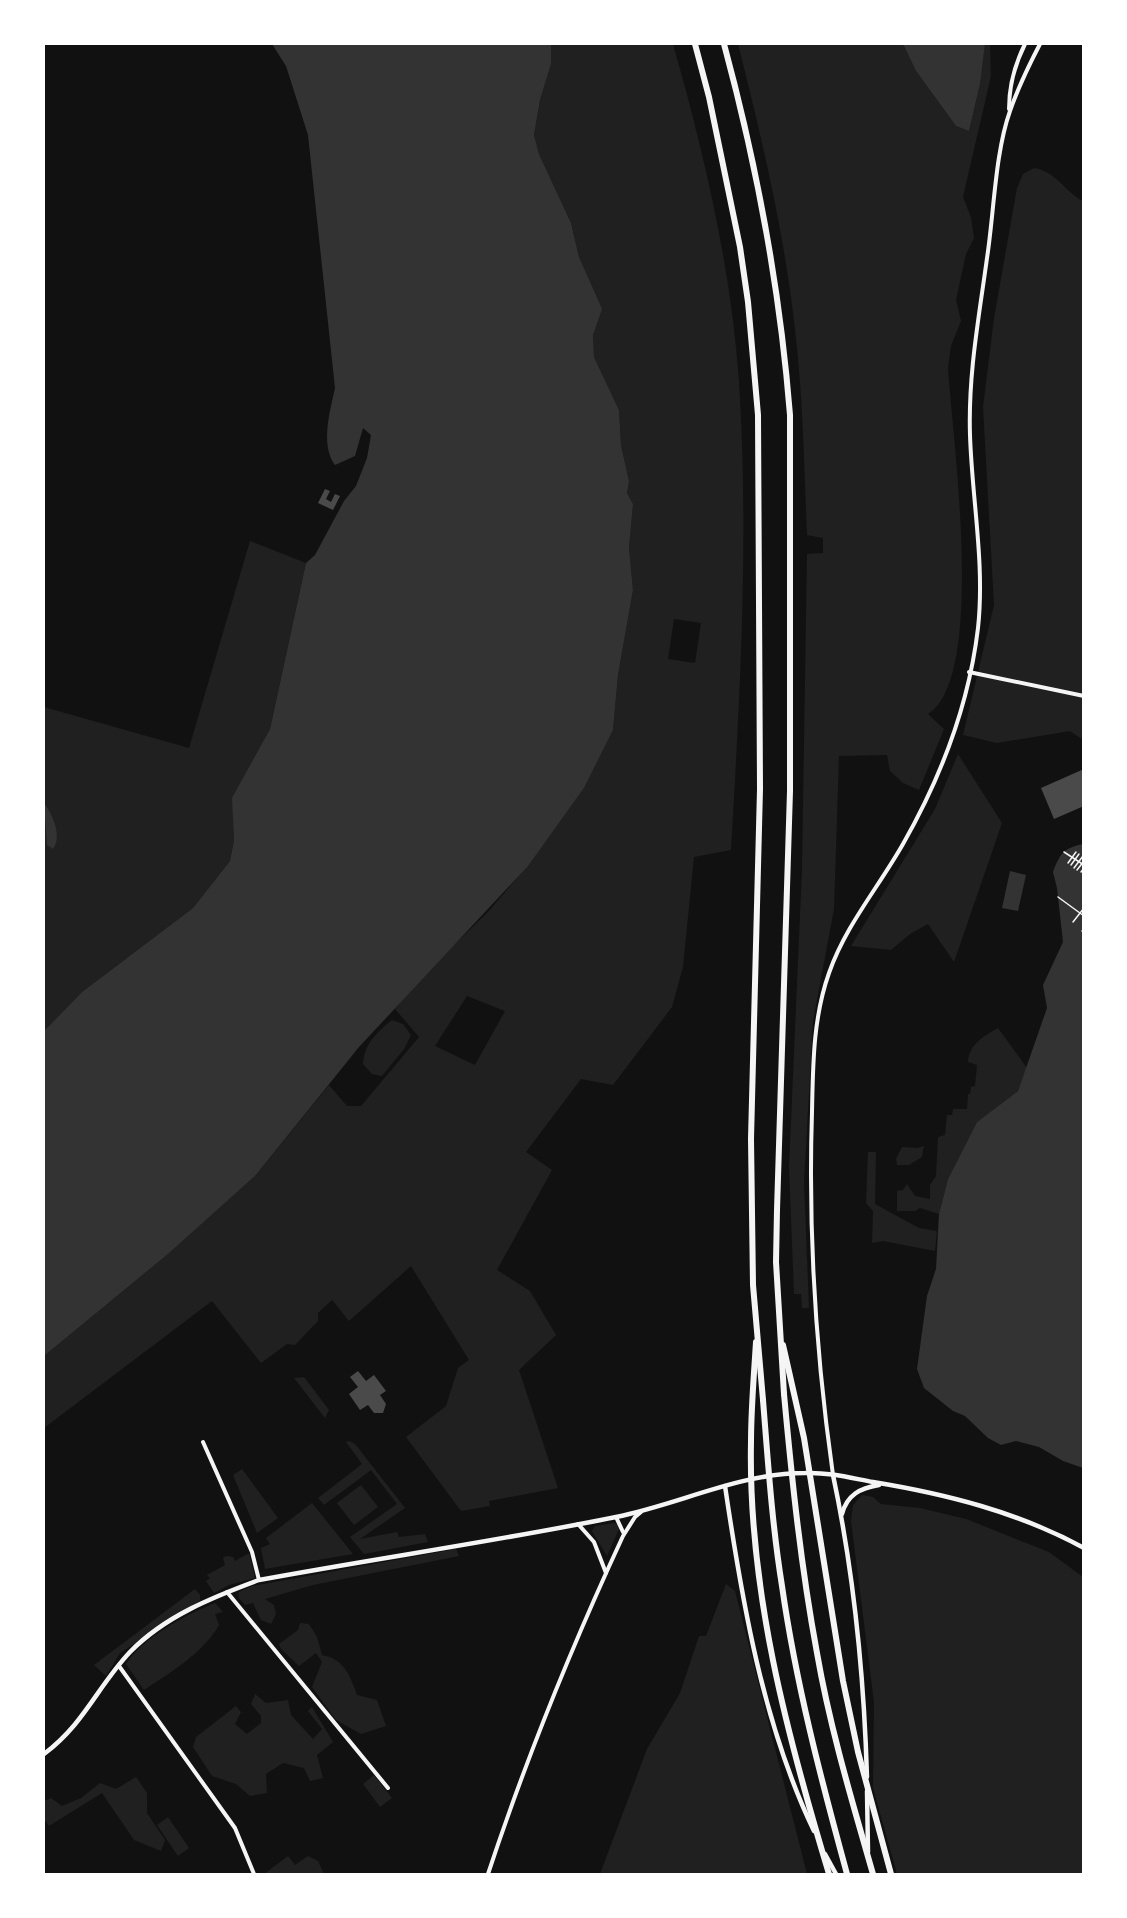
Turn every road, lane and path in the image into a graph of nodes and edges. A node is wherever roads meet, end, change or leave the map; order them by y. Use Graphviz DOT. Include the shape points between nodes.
graph roads {
  1 [pos="695,44"];
  2 [pos="724,44"];
  3 [pos="1025,44"];
  4 [pos="1040,44"];
  5 [pos="1009,112"];
  6 [pos="969,672"];
  7 [pos="1083,696"];
  8 [pos="1064,852"];
  9 [pos="1076,852"];
  10 [pos="1079,854"];
  11 [pos="1083,856"];
  12 [pos="1074,858"];
  13 [pos="1070,864"];
  14 [pos="1082,864"];
  15 [pos="1076,869"];
  16 [pos="1081,872"];
  17 [pos="1058,897"];
  18 [pos="1083,908"];
  19 [pos="1080,913"];
  20 [pos="1083,916"];
  21 [pos="1073,922"];
  22 [pos="780,1329"];
  23 [pos="756,1332"];
  24 [pos="203,1442"];
  25 [pos="833,1475"];
  26 [pos="885,1484"];
  27 [pos="725,1486"];
  28 [pos="645,1511"];
  29 [pos="616,1517"];
  30 [pos="842,1517"];
  31 [pos="578,1524"];
  32 [pos="623,1536"];
  33 [pos="1083,1548"];
  34 [pos="606,1574"];
  35 [pos="259,1580"];
  36 [pos="227,1592"];
  37 [pos="118,1666"];
  38 [pos="44,1754"];
  39 [pos="388,1788"];
  40 [pos="868,1860"];
  41 [pos="254,1875"];
  42 [pos="488,1875"];
  43 [pos="829,1875"];
  44 [pos="836,1875"];
  45 [pos="847,1875"];
  46 [pos="873,1875"];
  47 [pos="891,1875"];
  1 -- 23 [label="highway" via="740,247 758,415 760,789 751,1139"];
  2 -- 22 [label="highway" via="758,180 772,257 790,415 791,744 777,1144"];
  3 -- 5 [label="street" via="1017,60"];
  4 -- 5 [label="street"];
  5 -- 6 [label="street" via="974,342 970,432 980,583 978,630"];
  6 -- 7 [label="street"];
  6 -- 25 [label="street" via="947,753 930,794 902,847 841,943 821,997 816,1027 810,1164 811,1237 816,1324"];
  8 -- 12 [label="path"];
  9 -- 12 [label="path"];
  10 -- 12 [label="path"];
  11 -- 14 [label="path"];
  12 -- 13 [label="path"];
  12 -- 14 [label="path"];
  14 -- 15 [label="path"];
  14 -- 16 [label="path"];
  17 -- 19 [label="path"];
  18 -- 19 [label="path"];
  19 -- 20 [label="path"];
  19 -- 21 [label="path"];
  22 -- 40 [label="highway" via="788,1440 817,1655"];
  22 -- 47 [label="highway" via="804,1438 851,1719"];
  23 -- 43 [label="highway" via="751,1443 764,1608 790,1737"];
  23 -- 45 [label="highway" via="772,1509 794,1655"];
  24 -- 35 [label="street" via="252,1552"];
  25 -- 26 [label="street"];
  25 -- 27 [label="street" via="773,1474"];
  25 -- 30 [label="street"];
  26 -- 30 [label="street" via="866,1487 852,1495"];
  26 -- 33 [label="street" via="999,1510"];
  27 -- 28 [label="street"];
  27 -- 44 [label="street" via="773,1722 796,1793"];
  28 -- 29 [label="street"];
  28 -- 32 [label="street" via="635,1517"];
  29 -- 31 [label="street"];
  29 -- 32 [label="street"];
  30 -- 40 [label="street" via="864,1693"];
  31 -- 34 [label="street" via="594,1542"];
  31 -- 35 [label="street"];
  32 -- 34 [label="street"];
  34 -- 42 [label="street" via="513,1798"];
  35 -- 36 [label="street"];
  36 -- 37 [label="street" via="184,1611 131,1651"];
  36 -- 39 [label="street"];
  37 -- 38 [label="street" via="73,1729"];
  37 -- 41 [label="street" via="235,1828"];
  40 -- 46 [label="highway"];
}
